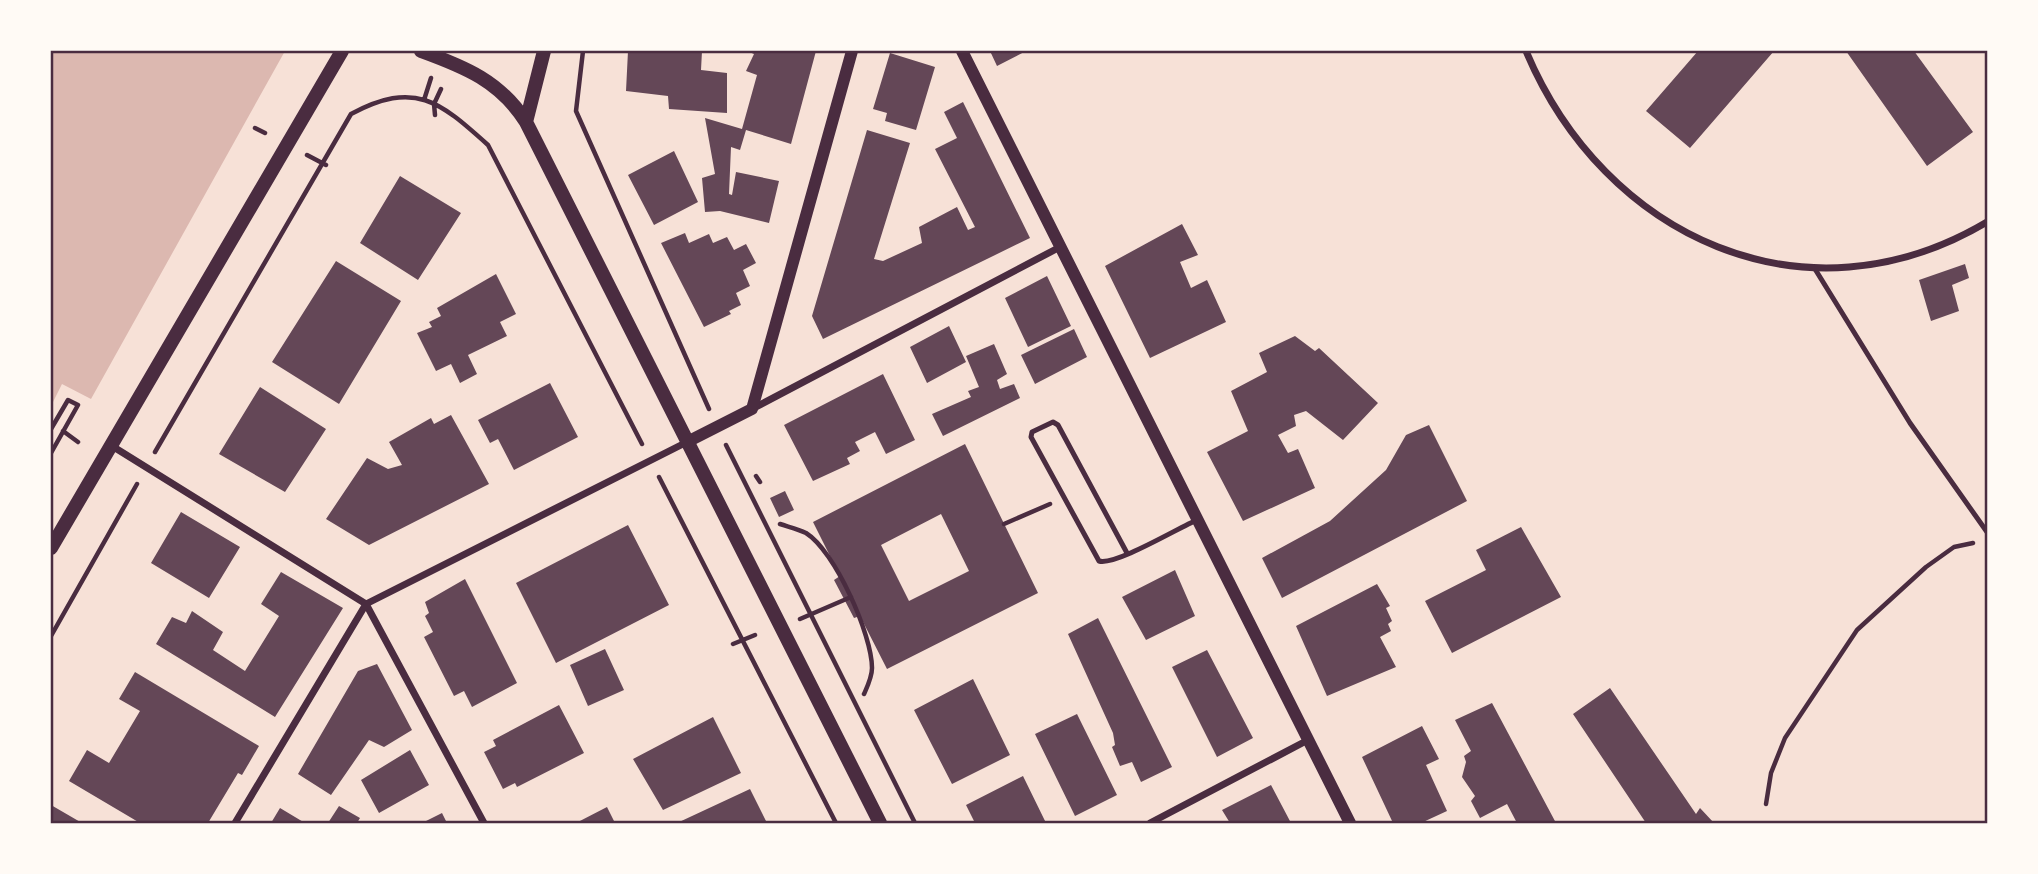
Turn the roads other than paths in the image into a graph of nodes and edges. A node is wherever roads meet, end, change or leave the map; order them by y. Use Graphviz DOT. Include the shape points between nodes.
graph roads {
  1 [pos="342,51"];
  2 [pos="421,51"];
  3 [pos="544,51"];
  4 [pos="852,51"];
  5 [pos="962,51"];
  6 [pos="1527,51"];
  7 [pos="526,122"];
  8 [pos="1987,222"];
  9 [pos="1060,247"];
  10 [pos="1815,269"];
  11 [pos="752,409"];
  12 [pos="687,442"];
  13 [pos="111,445"];
  14 [pos="1197,520"];
  15 [pos="1987,532"];
  16 [pos="51,548"];
  17 [pos="1128,553"];
  18 [pos="366,604"];
  19 [pos="1308,740"];
  20 [pos="235,823"];
  21 [pos="484,823"];
  22 [pos="880,823"];
  23 [pos="1150,823"];
  24 [pos="1350,823"];
  1 -- 13 [label="main road"];
  2 -- 7 [label="main road" via="494,85"];
  3 -- 7 [label="main road"];
  4 -- 11 [label="street"];
  5 -- 9 [label="street"];
  6 -- 10 [label="street" via="1568,127 1597,165 1631,196 1670,225 1713,247 1758,261"];
  7 -- 12 [label="main road"];
  8 -- 10 [label="street" via="1908,255 1852,268"];
  9 -- 11 [label="street"];
  9 -- 14 [label="street"];
  10 -- 15 [label="lane" via="1910,423"];
  11 -- 12 [label="street"];
  12 -- 18 [label="street"];
  12 -- 22 [label="main road"];
  13 -- 16 [label="main road"];
  13 -- 18 [label="street"];
  14 -- 17 [label="lane"];
  14 -- 19 [label="street"];
  17 -- 17 [label="lane" via="1099,561 1032,432 1053,422 1058,425"];
  18 -- 20 [label="street"];
  18 -- 21 [label="street"];
  19 -- 23 [label="street"];
  19 -- 24 [label="street"];
}
